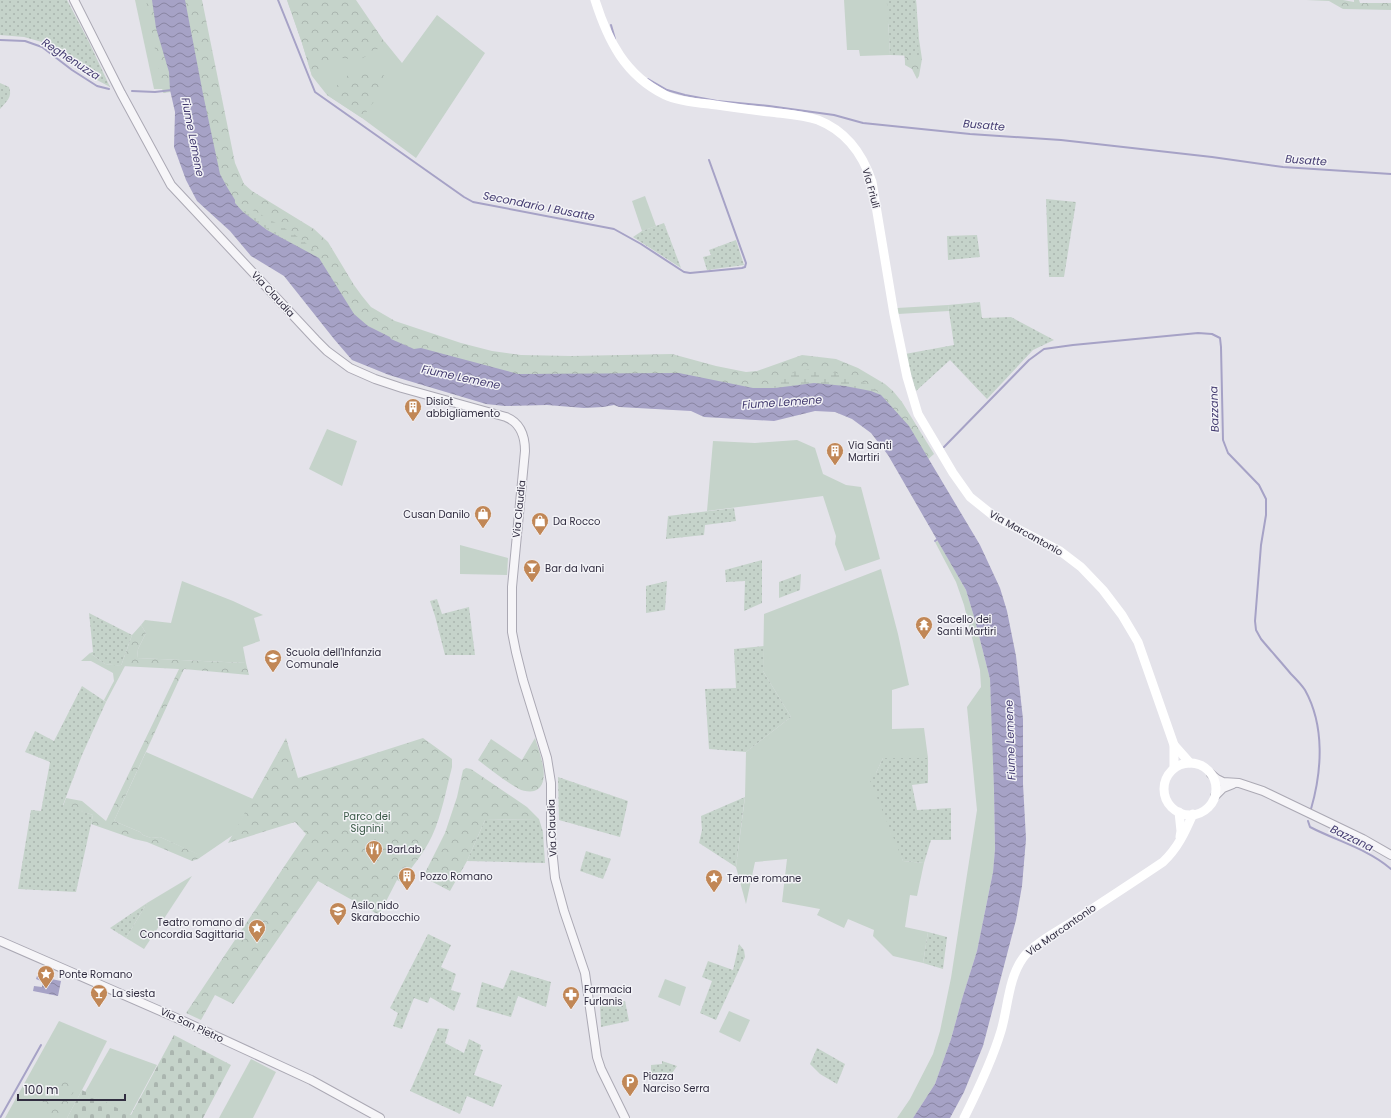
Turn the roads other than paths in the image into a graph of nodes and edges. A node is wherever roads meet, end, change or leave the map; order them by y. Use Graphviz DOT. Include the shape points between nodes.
graph roads {
  1 [pos="74,0"];
  2 [pos="595,0"];
  3 [pos="938,450"];
  4 [pos="1174,745"];
  5 [pos="1190,763"];
  6 [pos="1174,768"];
  7 [pos="1211,774"];
  8 [pos="1233,784"];
  9 [pos="1215,796"];
  10 [pos="1179,812"];
  11 [pos="1193,814"];
  12 [pos="1179,844"];
  13 [pos="1391,855"];
  14 [pos="0,941"];
  15 [pos="380,1118"];
  16 [pos="625,1118"];
  17 [pos="964,1118"];
  1 -- 16 [label="street, Via Claudia" via="171,186 316,340 350,368 402,388 506,417 514,421 522,432 525,451 512,587 512,632 550,774 551,839 556,882 585,973 597,1056"];
  2 -- 3 [label="main road, Via Friuli" via="607,33 619,54 628,67 651,87 667,96 697,103 818,120 845,136 858,153 867,167 872,182 907,377 918,414"];
  3 -- 4 [label="main road, Via Marcantonio" via="970,497 1012,526 1060,550 1103,590 1138,642"];
  4 -- 5 [label="main road, Via Marcantonio"];
  4 -- 6 [label="main road, Via Marcantonio"];
  5 -- 6 [label="main road"];
  5 -- 7 [label="main road, Via Marcantonio" via="1198,764"];
  6 -- 10 [label="main road, Via Marcantonio" via="1168,775 1164,791 1166,800"];
  7 -- 8 [label="street" via="1217,779"];
  7 -- 9 [label="main road" via="1216,788"];
  8 -- 9 [label="street" via="1223,788"];
  8 -- 13 [label="street" via="1263,791"];
  9 -- 11 [label="main road" via="1207,808"];
  10 -- 11 [label="main road"];
  10 -- 12 [label="main road"];
  11 -- 12 [label="main road, Via Marcantonio"];
  12 -- 17 [label="main road, Via Marcantonio" via="1163,862 1053,934 1022,958 991,1061"];
  14 -- 15 [label="street, Via San Pietro" via="310,1080"];
}
